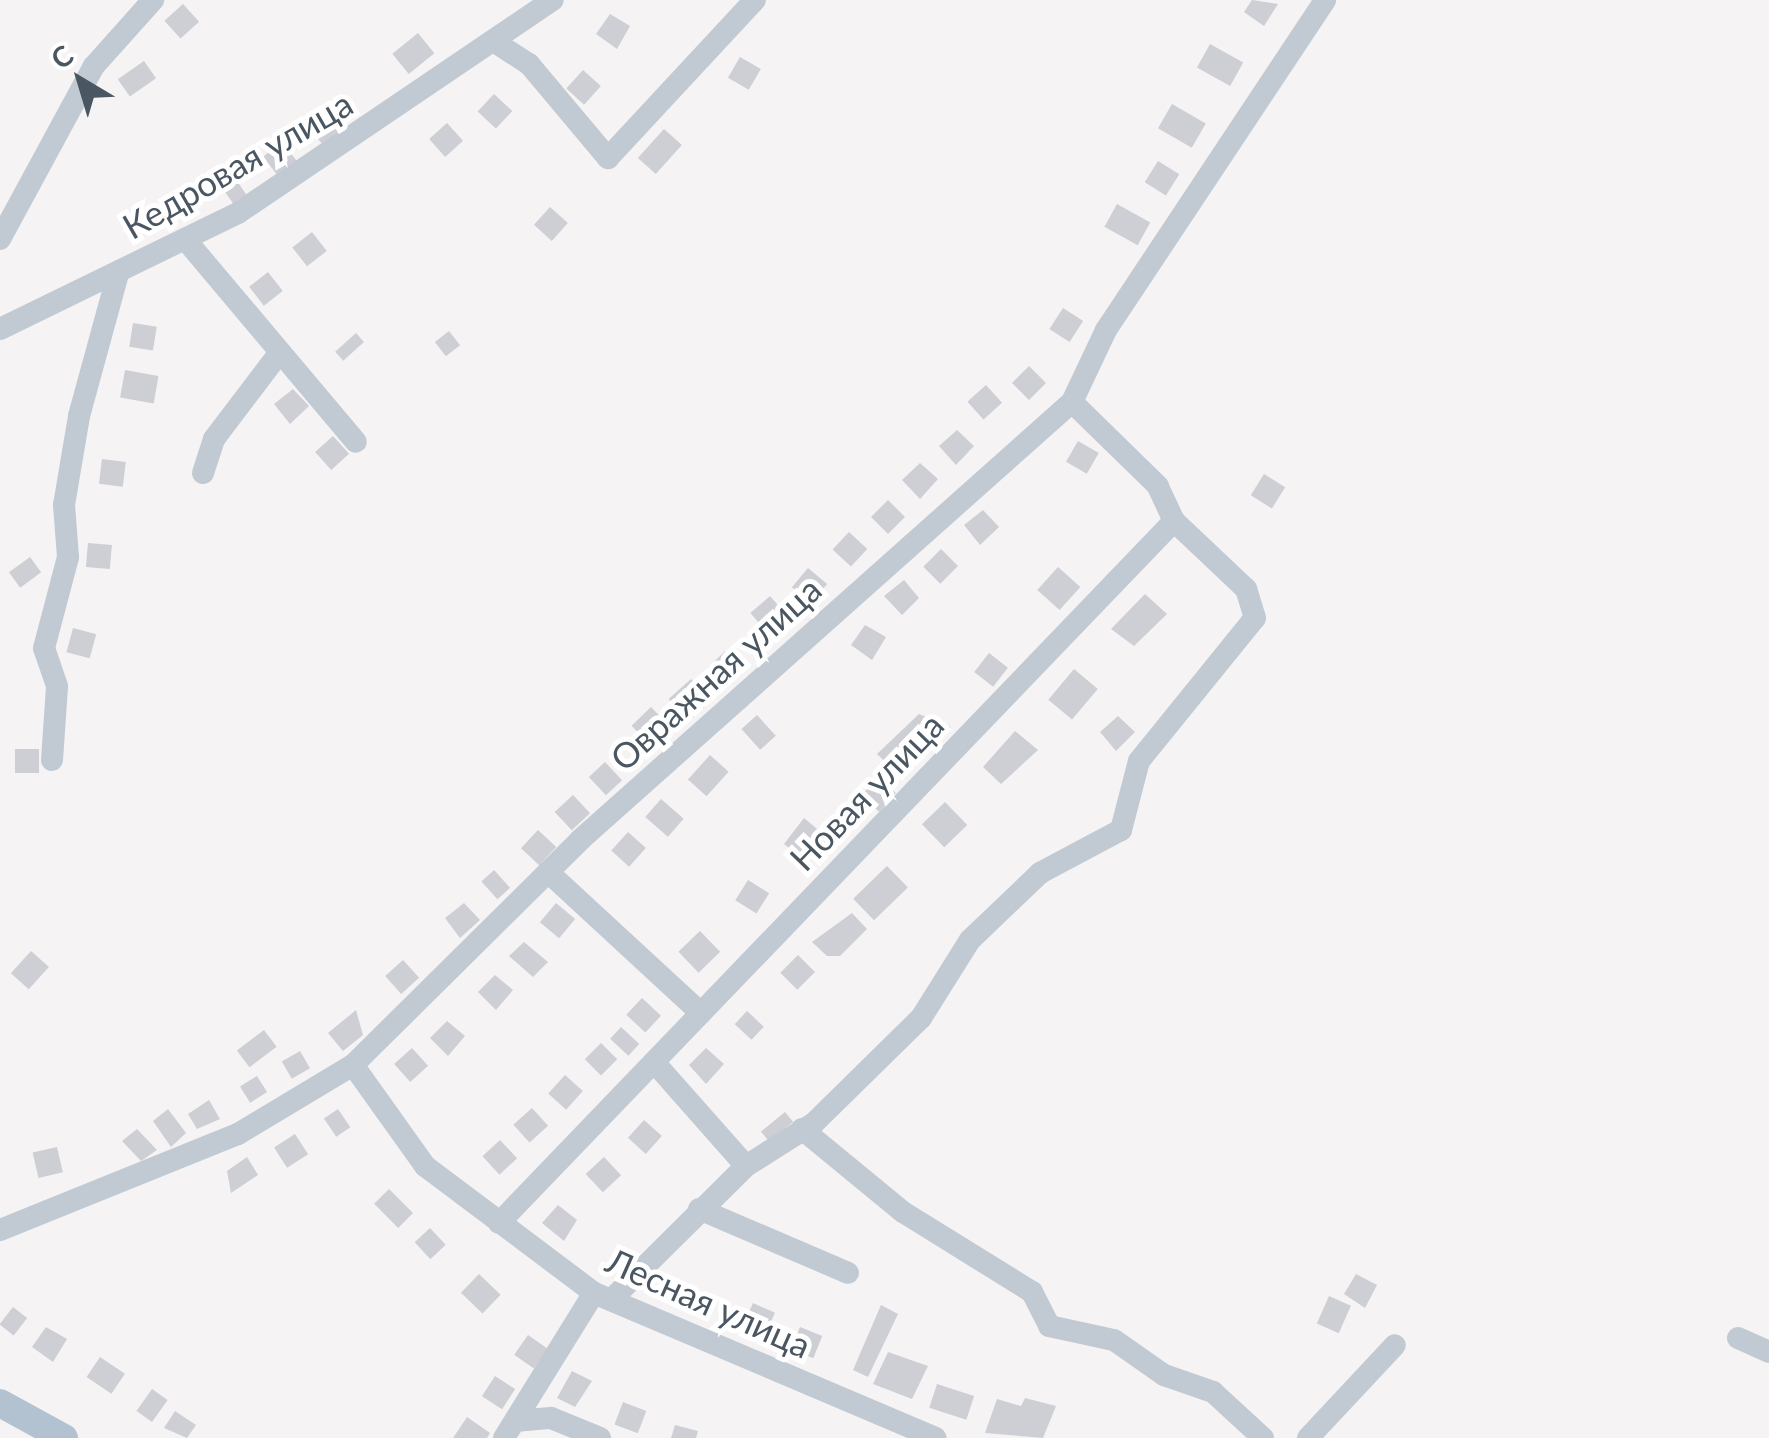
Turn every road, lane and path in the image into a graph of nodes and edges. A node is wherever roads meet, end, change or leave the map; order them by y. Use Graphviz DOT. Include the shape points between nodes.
graph roads {
  1 [pos="153,0"];
  2 [pos="553,0"];
  3 [pos="754,0"];
  4 [pos="1325,0"];
  5 [pos="498,44"];
  6 [pos="0,239"];
  7 [pos="184,239"];
  8 [pos="118,272"];
  9 [pos="0,330"];
  10 [pos="280,352"];
  11 [pos="1072,402"];
  12 [pos="356,442"];
  13 [pos="203,473"];
  14 [pos="1174,521"];
  15 [pos="52,760"];
  16 [pos="548,872"];
  17 [pos="701,1013"];
  18 [pos="654,1062"];
  19 [pos="353,1065"];
  20 [pos="802,1129"];
  21 [pos="746,1166"];
  22 [pos="699,1210"];
  23 [pos="499,1223"];
  24 [pos="0,1230"];
  25 [pos="848,1273"];
  26 [pos="602,1297"];
  27 [pos="1738,1338"];
  28 [pos="1395,1345"];
  29 [pos="1769,1352"];
  30 [pos="0,1403"];
  31 [pos="509,1430"];
  32 [pos="64,1438"];
  33 [pos="600,1438"];
  34 [pos="936,1438"];
  35 [pos="1263,1438"];
  36 [pos="1308,1438"];
  1 -- 6 [label="street" via="94,66"];
  2 -- 5 [label="street, Кедровая улица"];
  3 -- 5 [label="street" via="608,158 529,64"];
  4 -- 11 [label="street, Овражная улица" via="1106,330"];
  5 -- 7 [label="street, Кедровая улица"];
  7 -- 8 [label="street, Кедровая улица"];
  7 -- 10 [label="street"];
  8 -- 9 [label="street"];
  8 -- 15 [label="street, Кедровая улица" via="79,416 64,505 68,556 44,648 57,686"];
  10 -- 12 [label="street"];
  10 -- 13 [label="street" via="214,440"];
  11 -- 14 [label="street" via="1158,486"];
  11 -- 16 [label="street, Овражная улица"];
  14 -- 17 [label="street, Новая улица"];
  14 -- 20 [label="street" via="1246,588 1255,618 1140,760 1121,830 1040,873 970,940 921,1018"];
  16 -- 17 [label="street"];
  16 -- 19 [label="street, Овражная улица"];
  17 -- 18 [label="street, Новая улица"];
  18 -- 21 [label="street"];
  18 -- 23 [label="street, Новая улица"];
  19 -- 23 [label="street, Лесная улица" via="425,1166"];
  19 -- 24 [label="street, Овражная улица" via="238,1134"];
  20 -- 21 [label="street"];
  20 -- 35 [label="street" via="903,1212 1032,1292 1049,1326 1114,1340 1164,1375 1213,1392"];
  21 -- 22 [label="street"];
  22 -- 25 [label="street"];
  22 -- 26 [label="street"];
  23 -- 26 [label="street, Лесная улица"];
  26 -- 31 [label="street"];
  26 -- 34 [label="street, Лесная улица"];
  27 -- 29 [label="street"];
  28 -- 36 [label="street"];
  30 -- 32 [label="main road"];
  31 -- 33 [label="street" via="551,1418"];
}
